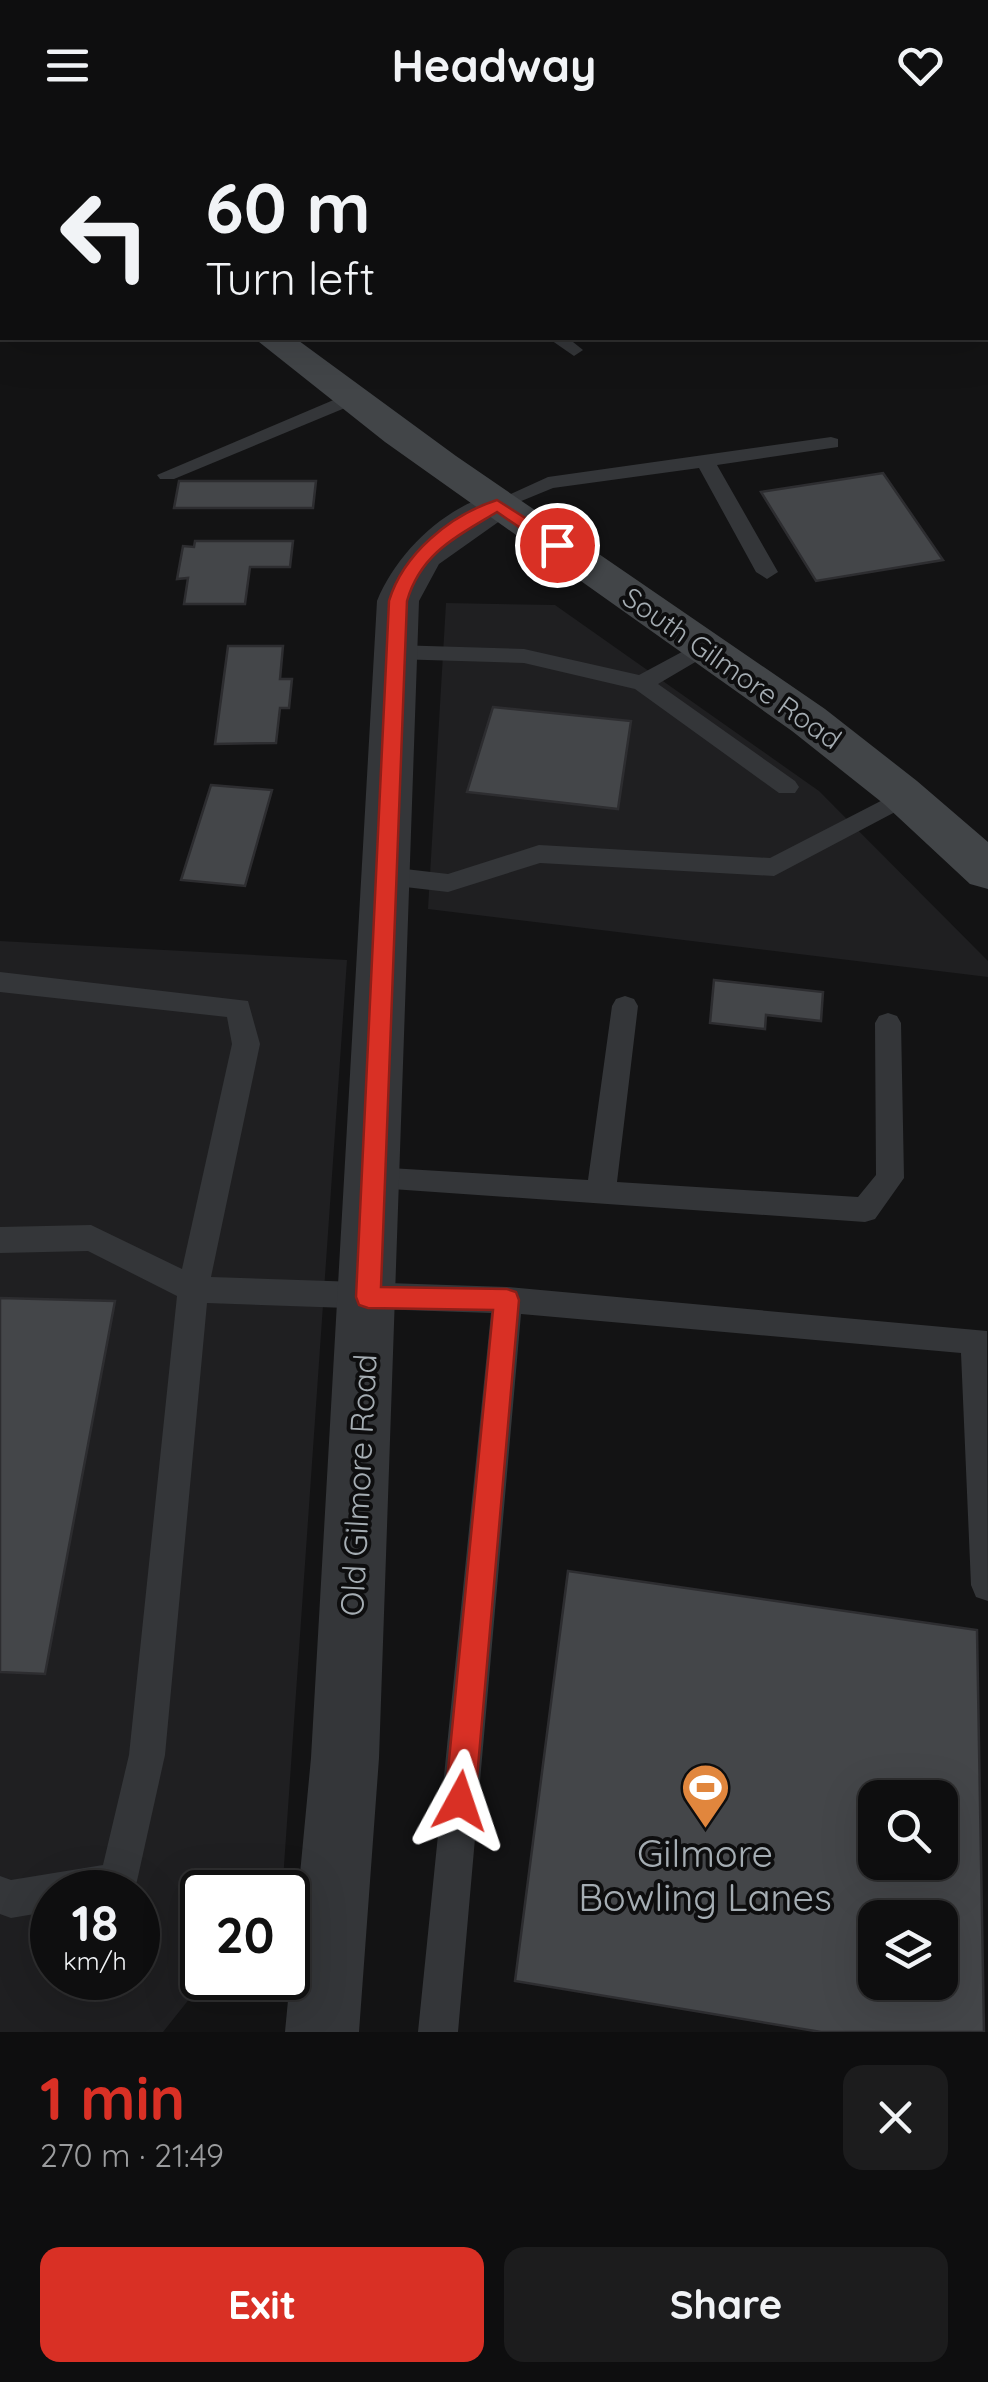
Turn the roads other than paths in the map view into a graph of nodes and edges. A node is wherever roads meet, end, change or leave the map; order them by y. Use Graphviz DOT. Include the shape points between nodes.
graph roads {
  1 [pos="275,340"];
  2 [pos="559,340"];
  3 [pos="574,350"];
  4 [pos="350,400"];
  5 [pos="831,444"];
  6 [pos="705,461"];
  7 [pos="167,475"];
  8 [pos="497,505"];
  9 [pos="767,572"];
  10 [pos="706,646"];
  11 [pos="394,652"];
  12 [pos="642,683"];
  13 [pos="787,786"];
  14 [pos="906,796"];
  15 [pos="988,870"];
  16 [pos="388,876"];
  17 [pos="0,982"];
  18 [pos="625,1006"];
  19 [pos="888,1023"];
  20 [pos="373,1179"];
  21 [pos="601,1194"];
  22 [pos="0,1240"];
  23 [pos="193,1289"];
  24 [pos="368,1297"];
  25 [pos="507,1300"];
  26 [pos="988,1585"];
  27 [pos="0,1895"];
  28 [pos="322,2032"];
  29 [pos="438,2032"];
  1 -- 4 [label="main road, South Gilmore Road"];
  2 -- 3 [label="lane"];
  4 -- 7 [label="lane"];
  4 -- 8 [label="main road, South Gilmore Road"];
  5 -- 6 [label="lane"];
  6 -- 8 [label="lane" via="548,483"];
  6 -- 9 [label="lane"];
  8 -- 10 [label="main road, South Gilmore Road"];
  8 -- 11 [label="street, Old Gilmore Road" via="441,539 405,576"];
  10 -- 12 [label="lane"];
  10 -- 14 [label="main road, South Gilmore Road"];
  11 -- 12 [label="lane" via="524,656"];
  11 -- 16 [label="street, Old Gilmore Road"];
  12 -- 13 [label="lane"];
  14 -- 15 [label="main road, South Gilmore Road"];
  14 -- 16 [label="lane" via="774,867 540,854 448,882"];
  16 -- 20 [label="street, Old Gilmore Road"];
  17 -- 23 [label="lane" via="240,1008 246,1044"];
  18 -- 21 [label="lane"];
  19 -- 21 [label="lane" via="890,1178 865,1210"];
  20 -- 21 [label="lane"];
  20 -- 24 [label="street, Old Gilmore Road"];
  22 -- 23 [label="lane" via="91,1238"];
  23 -- 24 [label="lane"];
  23 -- 27 [label="lane" via="147,1755 118,1880 12,1899"];
  24 -- 25 [label="lane"];
  24 -- 28 [label="street, Old Gilmore Road" via="345,1758"];
  25 -- 26 [label="lane" via="976,1341"];
  25 -- 29 [label="lane"];
}
